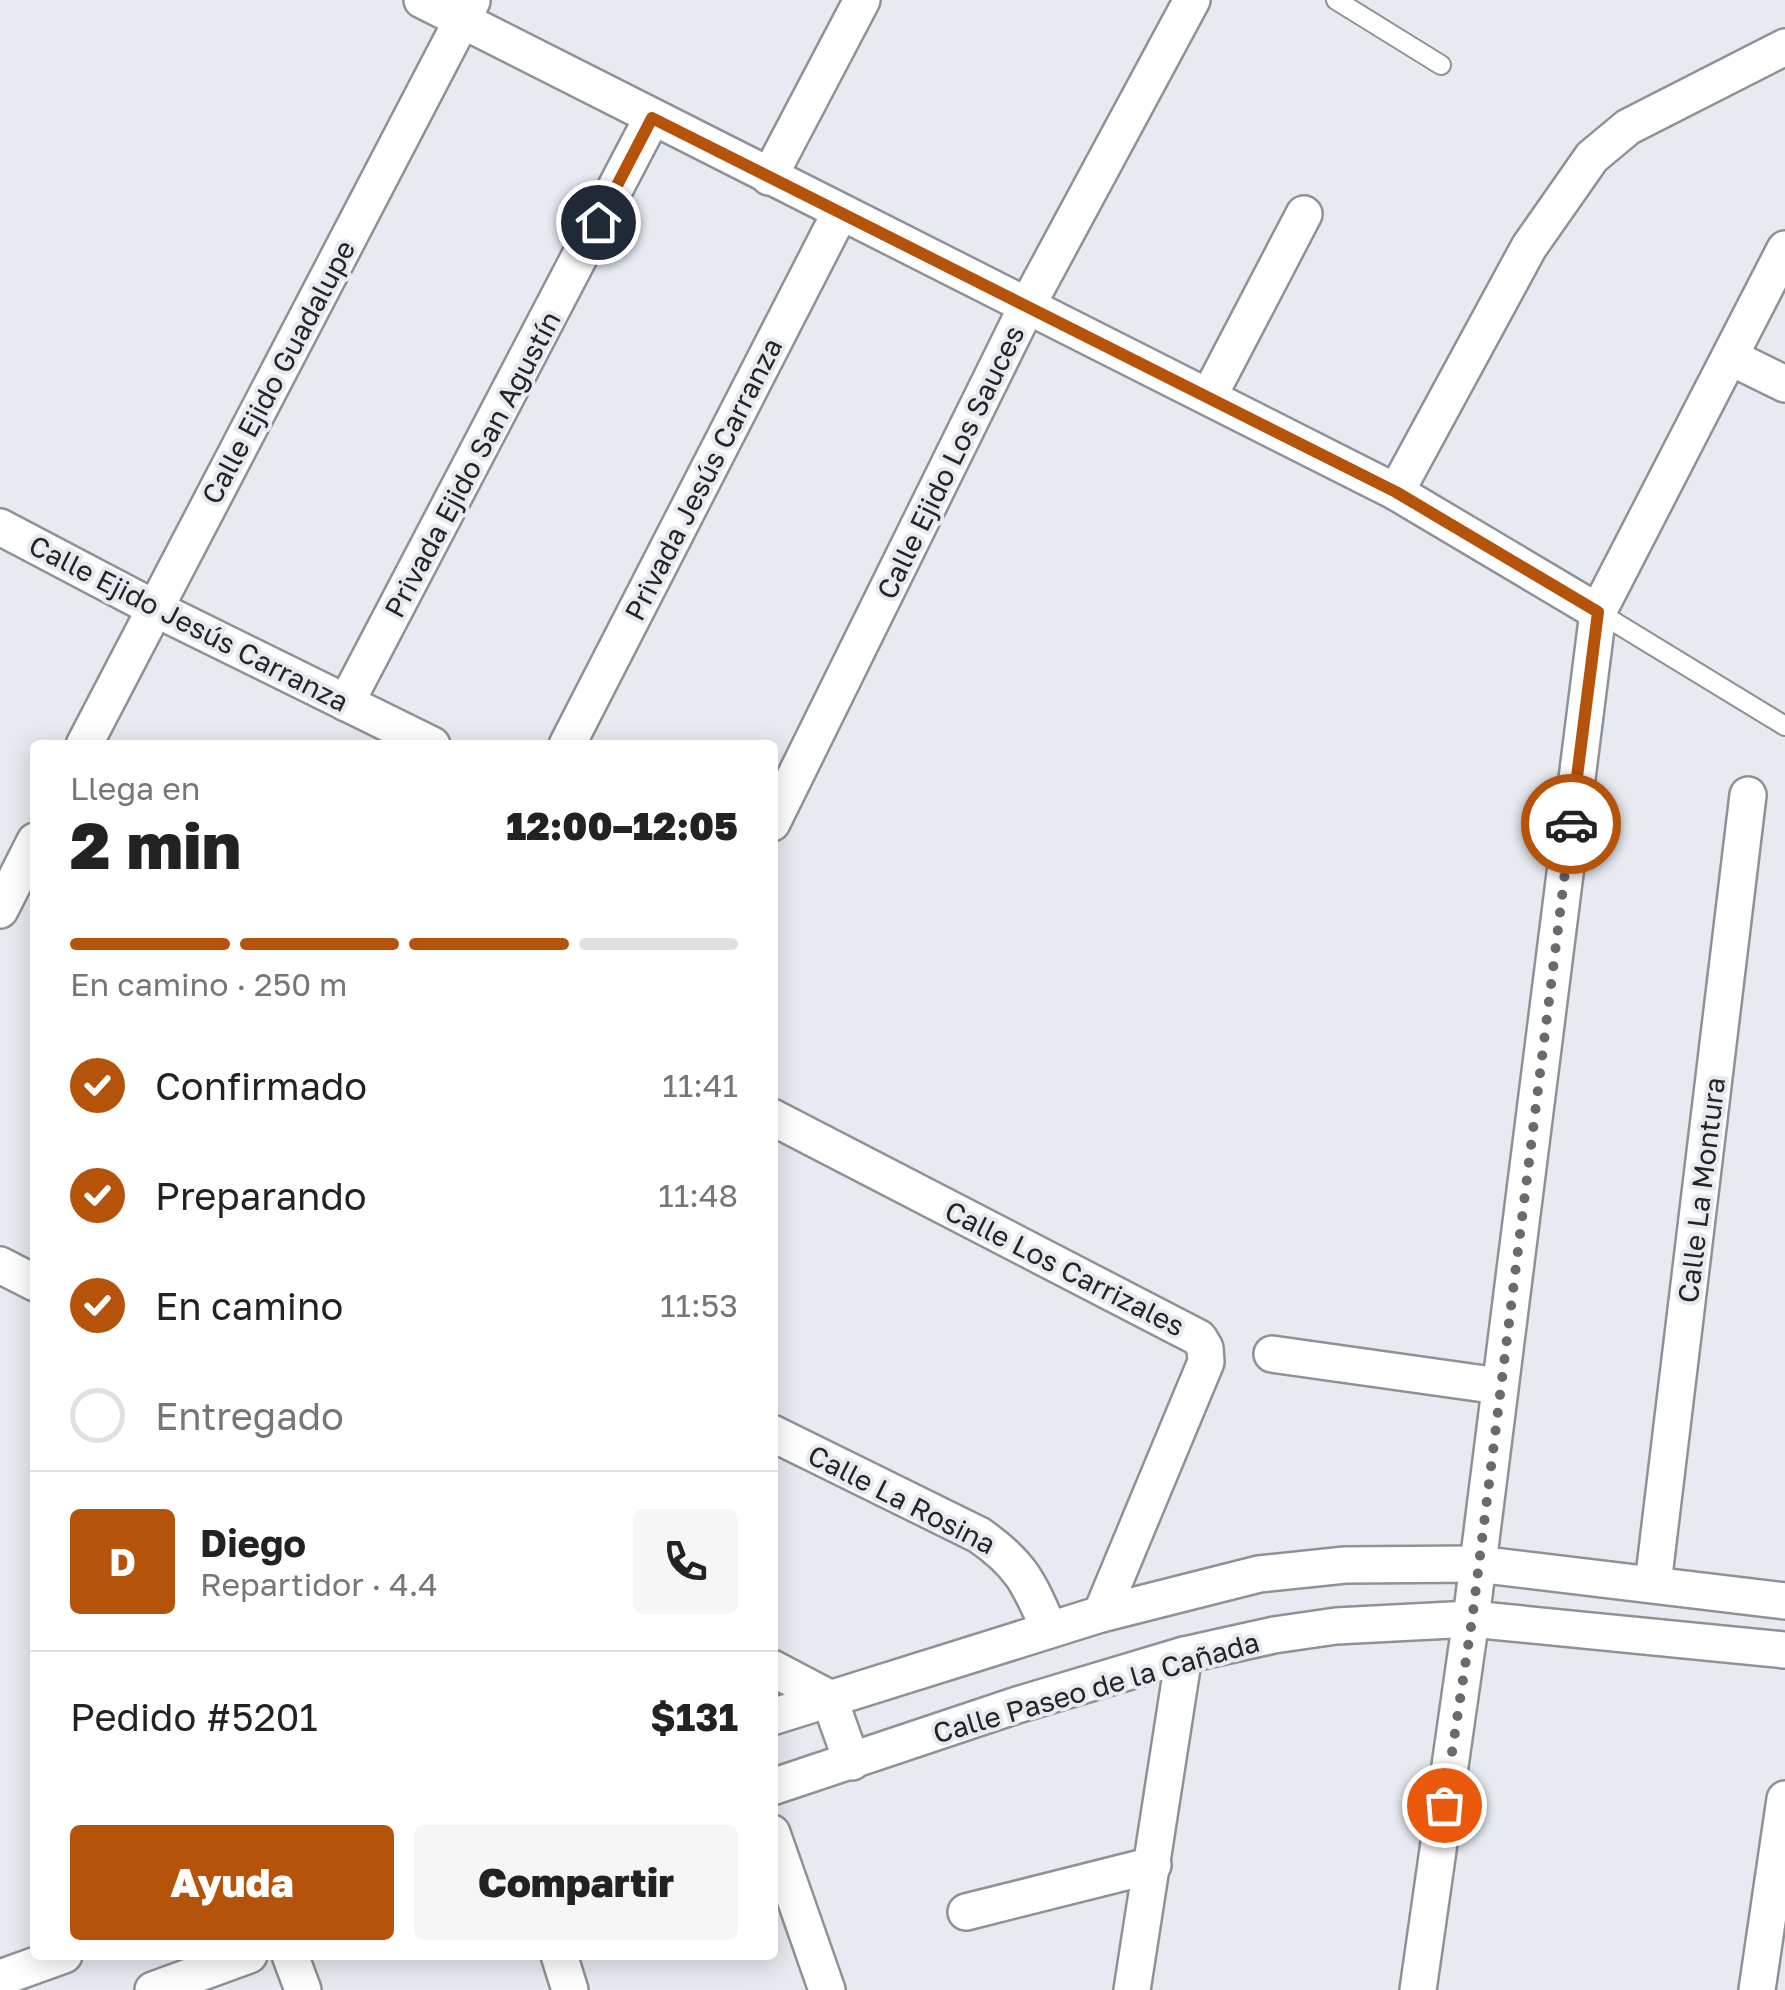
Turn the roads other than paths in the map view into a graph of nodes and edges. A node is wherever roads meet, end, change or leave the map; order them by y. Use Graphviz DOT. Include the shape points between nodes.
graph roads {
  1 [pos="422,0"];
  2 [pos="862,0"];
  3 [pos="1192,0"];
  4 [pos="1336,0"];
  5 [pos="467,11"];
  6 [pos="1785,47"];
  7 [pos="1441,65"];
  8 [pos="652,118"];
  9 [pos="769,178"];
  10 [pos="840,214"];
  11 [pos="1304,214"];
  12 [pos="1785,248"];
  13 [pos="1027,306"];
  14 [pos="1730,357"];
  15 [pos="1785,384"];
  16 [pos="1209,396"];
  17 [pos="1396,492"];
  18 [pos="0,527"];
  19 [pos="154,608"];
  20 [pos="1598,612"];
  21 [pos="346,703"];
  22 [pos="1785,726"];
  23 [pos="87,740"];
  24 [pos="422,740"];
  25 [pos="570,740"];
  26 [pos="1748,795"];
  27 [pos="778,811"];
  28 [pos="30,852"];
  29 [pos="0,910"];
  30 [pos="778,1120"];
  31 [pos="0,1265"];
  32 [pos="30,1280"];
  33 [pos="1272,1354"];
  34 [pos="1499,1386"];
  35 [pos="778,1436"];
  36 [pos="1477,1564"];
  37 [pos="1654,1584"];
  38 [pos="1785,1601"];
  39 [pos="1102,1614"];
  40 [pos="1472,1620"];
  41 [pos="1048,1630"];
  42 [pos="1785,1650"];
  43 [pos="1184,1655"];
  44 [pos="778,1671"];
  45 [pos="830,1698"];
  46 [pos="778,1715"];
  47 [pos="852,1762"];
  48 [pos="778,1784"];
  49 [pos="1785,1799"];
  50 [pos="778,1850"];
  51 [pos="1153,1865"];
  52 [pos="966,1912"];
  53 [pos="235,1960"];
  54 [pos="292,1960"];
  55 [pos="561,1960"];
  56 [pos="153,1990"];
  57 [pos="303,1990"];
  58 [pos="570,1990"];
  59 [pos="827,1990"];
  60 [pos="1132,1990"];
  61 [pos="1418,1990"];
  62 [pos="1757,1990"];
  1 -- 5 [label="street"];
  2 -- 9 [label="street"];
  3 -- 13 [label="street, Calle Ejido Los Sauces"];
  4 -- 7 [label="lane"];
  5 -- 8 [label="street"];
  5 -- 19 [label="street, Calle Ejido Guadalupe"];
  6 -- 17 [label="street" via="1628,127 1592,158 1530,247"];
  8 -- 9 [label="street"];
  8 -- 21 [label="street, Privada Ejido San Agustín"];
  9 -- 10 [label="street"];
  10 -- 13 [label="street"];
  10 -- 25 [label="street, Privada Jesús Carranza"];
  11 -- 16 [label="street"];
  12 -- 14 [label="street"];
  13 -- 16 [label="street"];
  13 -- 27 [label="street, Calle Ejido Los Sauces"];
  14 -- 15 [label="street"];
  14 -- 20 [label="street"];
  16 -- 17 [label="street"];
  17 -- 20 [label="street"];
  18 -- 19 [label="street, Calle Ejido Jesús Carranza"];
  19 -- 21 [label="street, Calle Ejido Jesús Carranza"];
  19 -- 23 [label="street, Calle Ejido Guadalupe"];
  20 -- 22 [label="lane"];
  20 -- 34 [label="street"];
  21 -- 24 [label="street, Calle Ejido Jesús Carranza"];
  26 -- 37 [label="street, Calle La Montura"];
  28 -- 29 [label="street"];
  30 -- 39 [label="street, Calle Los Carrizales" via="1199,1338 1206,1362"];
  31 -- 32 [label="street"];
  33 -- 34 [label="street"];
  34 -- 36 [label="street"];
  35 -- 41 [label="street, Calle La Rosina" via="1007,1554 1028,1581"];
  36 -- 37 [label="street"];
  36 -- 39 [label="street" via="1345,1565 1258,1574"];
  36 -- 40 [label="street"];
  37 -- 38 [label="street"];
  39 -- 41 [label="street"];
  40 -- 42 [label="street, Calle Paseo de la Cañada"];
  40 -- 43 [label="street, Calle Paseo de la Cañada" via="1336,1626"];
  40 -- 61 [label="street"];
  41 -- 45 [label="street"];
  43 -- 47 [label="street, Calle Paseo de la Cañada"];
  43 -- 51 [label="street"];
  44 -- 45 [label="street"];
  45 -- 46 [label="street"];
  45 -- 47 [label="street"];
  47 -- 48 [label="street, Calle Paseo de la Cañada"];
  49 -- 62 [label="street"];
  50 -- 59 [label="street"];
  51 -- 52 [label="street"];
  51 -- 60 [label="street"];
  53 -- 56 [label="street"];
  54 -- 57 [label="street"];
  55 -- 58 [label="street"];
}
